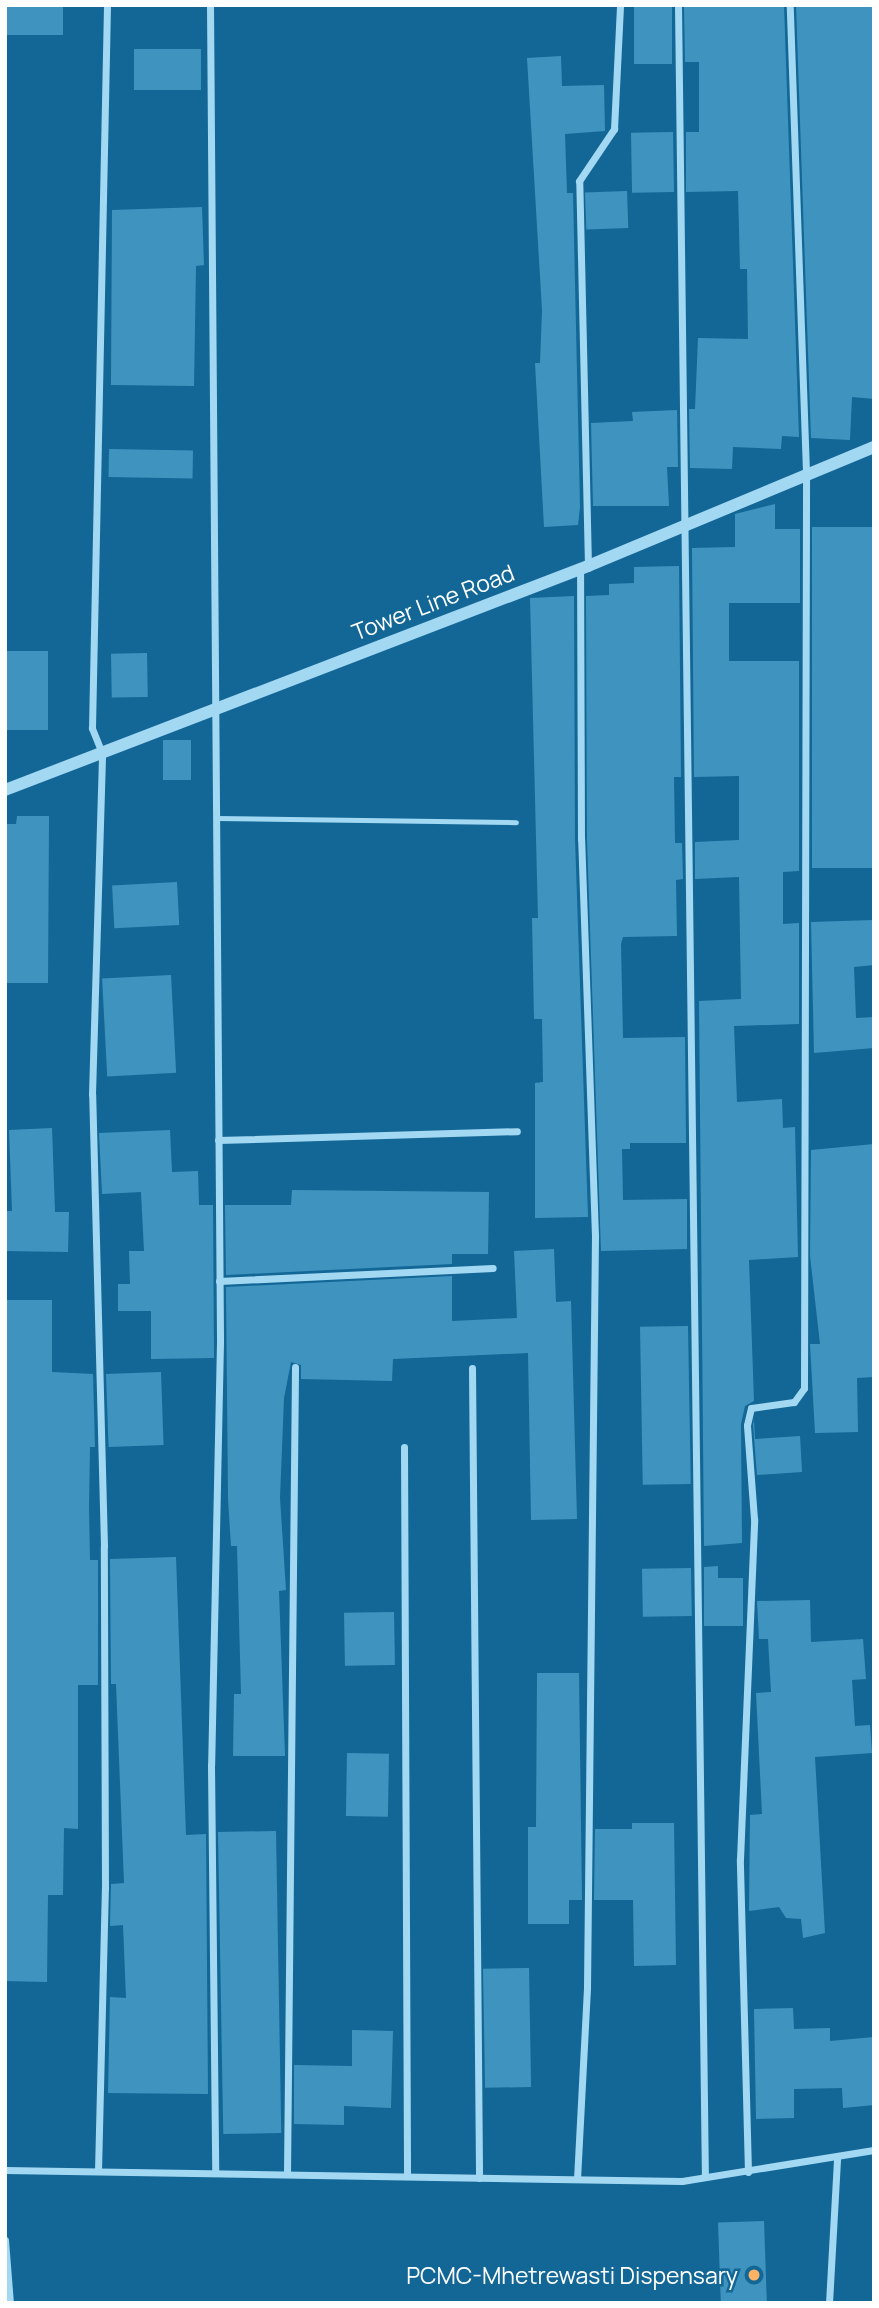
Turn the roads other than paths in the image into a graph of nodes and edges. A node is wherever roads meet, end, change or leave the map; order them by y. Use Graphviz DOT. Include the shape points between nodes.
graph roads {
  1 [pos="107,5"];
  2 [pos="210,5"];
  3 [pos="620,5"];
  4 [pos="678,5"];
  5 [pos="790,5"];
  6 [pos="874,447"];
  7 [pos="806,472"];
  8 [pos="684,526"];
  9 [pos="584,567"];
  10 [pos="215,708"];
  11 [pos="102,753"];
  12 [pos="5,790"];
  13 [pos="216,818"];
  14 [pos="516,822"];
  15 [pos="517,1132"];
  16 [pos="218,1140"];
  17 [pos="493,1268"];
  18 [pos="219,1281"];
  19 [pos="295,1367"];
  20 [pos="471,1368"];
  21 [pos="404,1447"];
  22 [pos="874,2150"];
  23 [pos="837,2158"];
  24 [pos="5,2170"];
  25 [pos="98,2171"];
  26 [pos="748,2172"];
  27 [pos="215,2173"];
  28 [pos="288,2174"];
  29 [pos="407,2176"];
  30 [pos="479,2178"];
  31 [pos="705,2178"];
  32 [pos="577,2179"];
  33 [pos="5,2240"];
  34 [pos="10,2303"];
  35 [pos="829,2303"];
  1 -- 11 [label="street" via="92,729"];
  2 -- 10 [label="street"];
  3 -- 9 [label="street" via="614,129 579,181"];
  4 -- 8 [label="street"];
  5 -- 7 [label="street"];
  6 -- 7 [label="street, Tower Line Road"];
  7 -- 8 [label="street, Tower Line Road"];
  7 -- 26 [label="street" via="804,1388 794,1402 751,1408 747,1425 754,1519 740,1859"];
  8 -- 9 [label="street, Tower Line Road"];
  8 -- 31 [label="street"];
  9 -- 10 [label="street, Tower Line Road"];
  9 -- 32 [label="street" via="581,839 596,1236 587,1987"];
  10 -- 11 [label="street, Tower Line Road"];
  10 -- 13 [label="street"];
  11 -- 12 [label="street, Tower Line Road"];
  11 -- 25 [label="street" via="92,1094 104,1560 105,1888"];
  13 -- 14 [label="lane"];
  13 -- 16 [label="street"];
  15 -- 16 [label="street"];
  16 -- 18 [label="street"];
  17 -- 18 [label="street"];
  18 -- 27 [label="street" via="211,1765"];
  19 -- 28 [label="street"];
  20 -- 30 [label="street"];
  21 -- 29 [label="street"];
  22 -- 23 [label="street"];
  23 -- 26 [label="street"];
  23 -- 35 [label="street"];
  24 -- 25 [label="street"];
  25 -- 27 [label="street"];
  26 -- 31 [label="street"];
  27 -- 28 [label="street"];
  28 -- 29 [label="street"];
  29 -- 30 [label="street"];
  30 -- 32 [label="street"];
  31 -- 32 [label="street"];
  33 -- 34 [label="street"];
}
